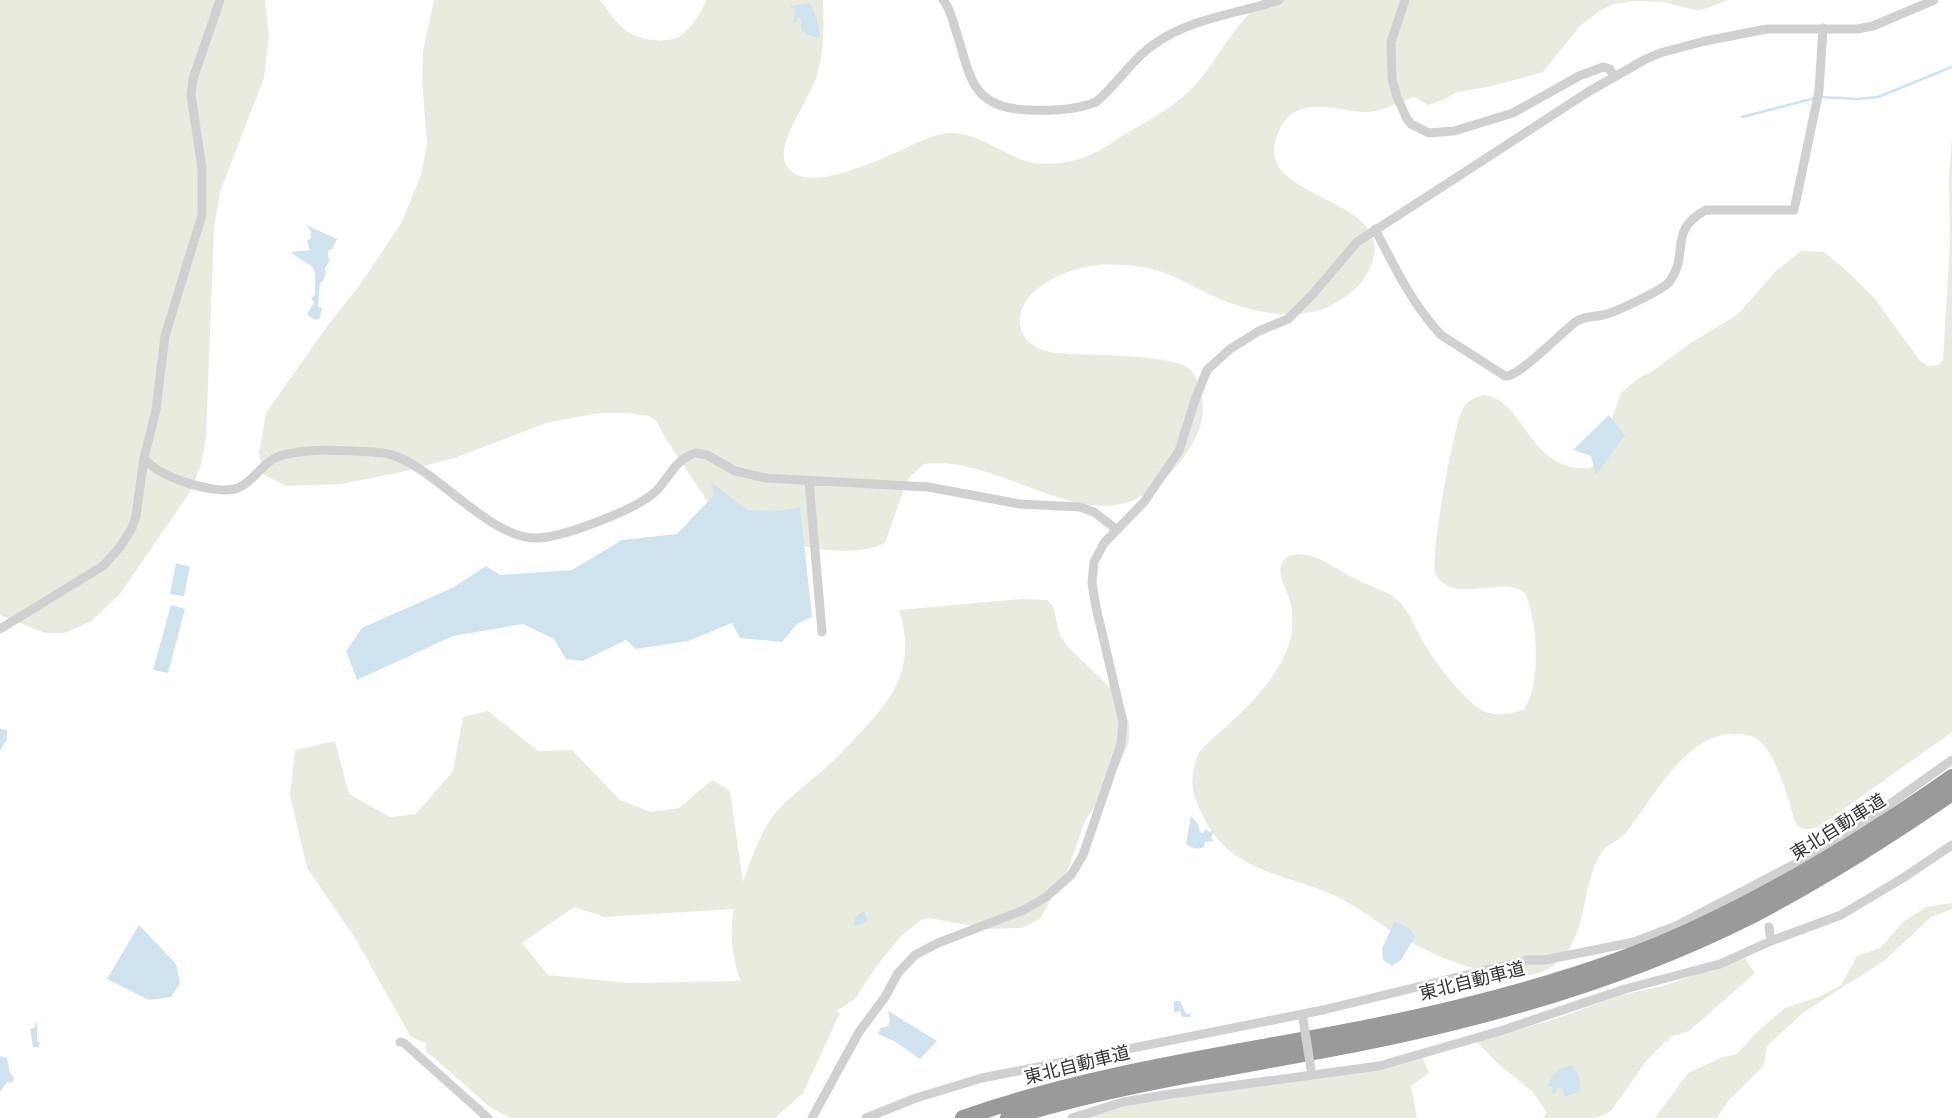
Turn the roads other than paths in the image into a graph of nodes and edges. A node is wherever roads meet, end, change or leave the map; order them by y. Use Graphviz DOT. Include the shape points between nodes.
graph roads {
  1 [pos="220,0"];
  2 [pos="943,0"];
  3 [pos="1279,0"];
  4 [pos="1405,0"];
  5 [pos="1934,0"];
  6 [pos="1823,28"];
  7 [pos="1614,77"];
  8 [pos="1375,229"];
  9 [pos="144,458"];
  10 [pos="810,481"];
  11 [pos="1116,529"];
  12 [pos="0,629"];
  13 [pos="822,632"];
  14 [pos="1952,760"];
  15 [pos="1952,777"];
  16 [pos="1952,793"];
  17 [pos="1952,844"];
  18 [pos="1768,926"];
  19 [pos="1771,941"];
  20 [pos="1301,1016"];
  21 [pos="400,1042"];
  22 [pos="1311,1072"];
  23 [pos="488,1118"];
  24 [pos="812,1118"];
  25 [pos="866,1118"];
  26 [pos="963,1118"];
  27 [pos="1008,1118"];
  28 [pos="1072,1118"];
  1 -- 9 [label="street" via="193,79 191,94 202,169 202,215 165,336 156,410"];
  2 -- 3 [label="street" via="981,96 996,105 1039,111 1096,102 1144,52 1168,35 1206,20"];
  4 -- 7 [label="street" via="1391,42 1392,80 1407,119 1429,133 1454,131 1513,112 1603,66 1610,69"];
  5 -- 6 [label="street" via="1873,26"];
  6 -- 7 [label="street" via="1767,29 1705,41 1660,53"];
  6 -- 8 [label="street" via="1819,91 1794,210 1706,210 1694,216 1681,236 1676,271 1663,289 1613,312 1579,320 1526,367 1509,376 1434,327 1405,286"];
  7 -- 8 [label="street"];
  8 -- 11 [label="street" via="1357,242 1288,319 1259,331 1230,349 1207,370 1179,451 1144,502"];
  9 -- 10 [label="street" via="159,472 220,490 243,485 266,463 286,455 335,451 391,454 421,470 503,528 532,538 576,529 640,502 654,493 677,464 695,453 707,455 746,474"];
  9 -- 12 [label="street" via="136,516 120,547 97,571"];
  10 -- 11 [label="street" via="928,487 1020,504 1080,507 1094,512"];
  10 -- 13 [label="street"];
  11 -- 24 [label="street" via="1094,562 1092,583 1123,722 1122,737 1083,855 1071,875 1046,897 1024,910 915,955 898,972 885,998 859,1032"];
  14 -- 20 [label="street" via="1835,844 1676,926 1634,942 1545,960 1518,962"];
  15 -- 26 [label="highway, 東北自動車道" via="1872,831 1749,902 1694,930 1627,956 1461,1007 1367,1028 1114,1074"];
  16 -- 27 [label="highway, 東北自動車道" via="1880,842 1754,914 1697,941 1550,996 1370,1042 1116,1088"];
  17 -- 19 [label="street" via="1841,916"];
  18 -- 19 [label="street"];
  19 -- 22 [label="street" via="1720,964 1625,989 1424,1054 1379,1066"];
  20 -- 22 [label="street, bridge"];
  20 -- 25 [label="street" via="982,1078 916,1098"];
  21 -- 23 [label="street"];
  22 -- 28 [label="street" via="1123,1102"];
}
